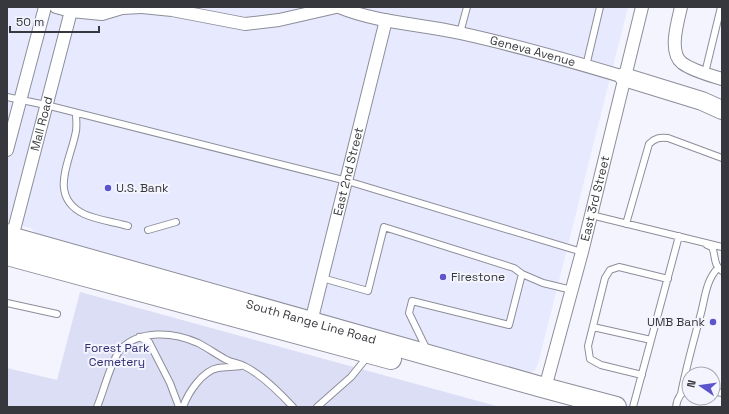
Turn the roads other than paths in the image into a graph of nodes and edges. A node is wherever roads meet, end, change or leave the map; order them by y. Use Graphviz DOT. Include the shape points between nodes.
graph roads {
  1 [pos="45,7"];
  2 [pos="56,7"];
  3 [pos="142,7"];
  4 [pos="336,7"];
  5 [pos="339,7"];
  6 [pos="467,7"];
  7 [pos="600,7"];
  8 [pos="642,7"];
  9 [pos="681,7"];
  10 [pos="721,7"];
  11 [pos="71,11"];
  12 [pos="386,20"];
  13 [pos="460,33"];
  14 [pos="586,66"];
  15 [pos="705,73"];
  16 [pos="624,78"];
  17 [pos="722,79"];
  18 [pos="7,97"];
  19 [pos="20,100"];
  20 [pos="46,105"];
  21 [pos="722,110"];
  22 [pos="76,113"];
  23 [pos="7,150"];
  24 [pos="722,158"];
  25 [pos="347,181"];
  26 [pos="591,215"];
  27 [pos="176,222"];
  28 [pos="626,224"];
  29 [pos="128,226"];
  30 [pos="148,230"];
  31 [pos="7,231"];
  32 [pos="7,236"];
  33 [pos="679,236"];
  34 [pos="701,242"];
  35 [pos="722,246"];
  36 [pos="582,252"];
  37 [pos="7,255"];
  38 [pos="720,270"];
  39 [pos="522,274"];
  40 [pos="322,278"];
  41 [pos="668,279"];
  42 [pos="572,290"];
  43 [pos="7,303"];
  44 [pos="57,314"];
  45 [pos="311,322"];
  46 [pos="593,327"];
  47 [pos="139,337"];
  48 [pos="651,340"];
  49 [pos="370,353"];
  50 [pos="430,356"];
  51 [pos="244,366"];
  52 [pos="686,366"];
  53 [pos="642,375"];
  54 [pos="545,388"];
  55 [pos="681,394"];
  56 [pos="98,407"];
  57 [pos="179,407"];
  58 [pos="183,407"];
  59 [pos="293,407"];
  60 [pos="316,407"];
  61 [pos="569,407"];
  62 [pos="616,407"];
  63 [pos="633,407"];
  64 [pos="676,407"];
  1 -- 19 [label="street"];
  2 -- 11 [label="street"];
  3 -- 4 [label="street" via="245,24 279,20"];
  3 -- 11 [label="street" via="122,8 102,14"];
  5 -- 12 [label="street, Geneva Avenue"];
  6 -- 13 [label="lane"];
  7 -- 14 [label="lane"];
  8 -- 16 [label="street, East 3rd Street"];
  9 -- 15 [label="street" via="675,31 675,52 681,62"];
  10 -- 15 [label="lane"];
  11 -- 20 [label="street, Mall Road"];
  12 -- 13 [label="street, Geneva Avenue"];
  12 -- 25 [label="street, East 2nd Street"];
  13 -- 14 [label="street, Geneva Avenue"];
  14 -- 16 [label="street, Geneva Avenue"];
  15 -- 17 [label="street"];
  16 -- 21 [label="street, Geneva Avenue"];
  16 -- 26 [label="street, East 3rd Street"];
  18 -- 19 [label="lane"];
  19 -- 20 [label="lane"];
  19 -- 23 [label="street"];
  20 -- 22 [label="lane"];
  20 -- 31 [label="street, Mall Road" via="14,229"];
  22 -- 25 [label="lane"];
  22 -- 29 [label="lane" via="76,130 63,180 66,198 72,207 85,214"];
  24 -- 28 [label="lane" via="668,138 653,140 649,144"];
  25 -- 36 [label="lane"];
  25 -- 40 [label="street, East 2nd Street"];
  26 -- 28 [label="lane"];
  26 -- 36 [label="street, East 3rd Street"];
  27 -- 30 [label="lane"];
  28 -- 33 [label="lane"];
  32 -- 45 [label="main road, South Range Line Road"];
  33 -- 34 [label="lane"];
  33 -- 41 [label="lane"];
  34 -- 35 [label="lane"];
  34 -- 38 [label="lane" via="712,247 714,260"];
  36 -- 42 [label="street, East 3rd Street"];
  37 -- 49 [label="main road, South Range Line Road"];
  38 -- 52 [label="lane" via="712,274 706,289"];
  39 -- 40 [label="lane" via="514,268 384,227 368,291"];
  39 -- 42 [label="lane" via="543,283"];
  39 -- 50 [label="lane" via="509,325 412,301 409,313"];
  40 -- 45 [label="street, East 2nd Street"];
  41 -- 46 [label="lane" via="619,267 610,270 605,278"];
  41 -- 48 [label="lane"];
  42 -- 54 [label="street, East 3rd Street"];
  43 -- 44 [label="lane"];
  45 -- 50 [label="main road, South Range Line Road"];
  46 -- 48 [label="lane"];
  46 -- 53 [label="lane" via="588,346 590,359 600,365"];
  47 -- 51 [label="lane" via="174,336 196,342 228,361"];
  47 -- 56 [label="lane" via="121,350 114,360"];
  47 -- 57 [label="lane" via="149,342"];
  48 -- 53 [label="lane"];
  49 -- 60 [label="lane" via="351,377"];
  49 -- 61 [label="main road, South Range Line Road"];
  50 -- 54 [label="main road, South Range Line Road"];
  51 -- 58 [label="lane" via="217,368 207,374 195,384"];
  51 -- 59 [label="lane" via="277,390"];
  53 -- 63 [label="lane"];
  54 -- 62 [label="main road, South Range Line Road"];
  55 -- 64 [label="lane"];
}
